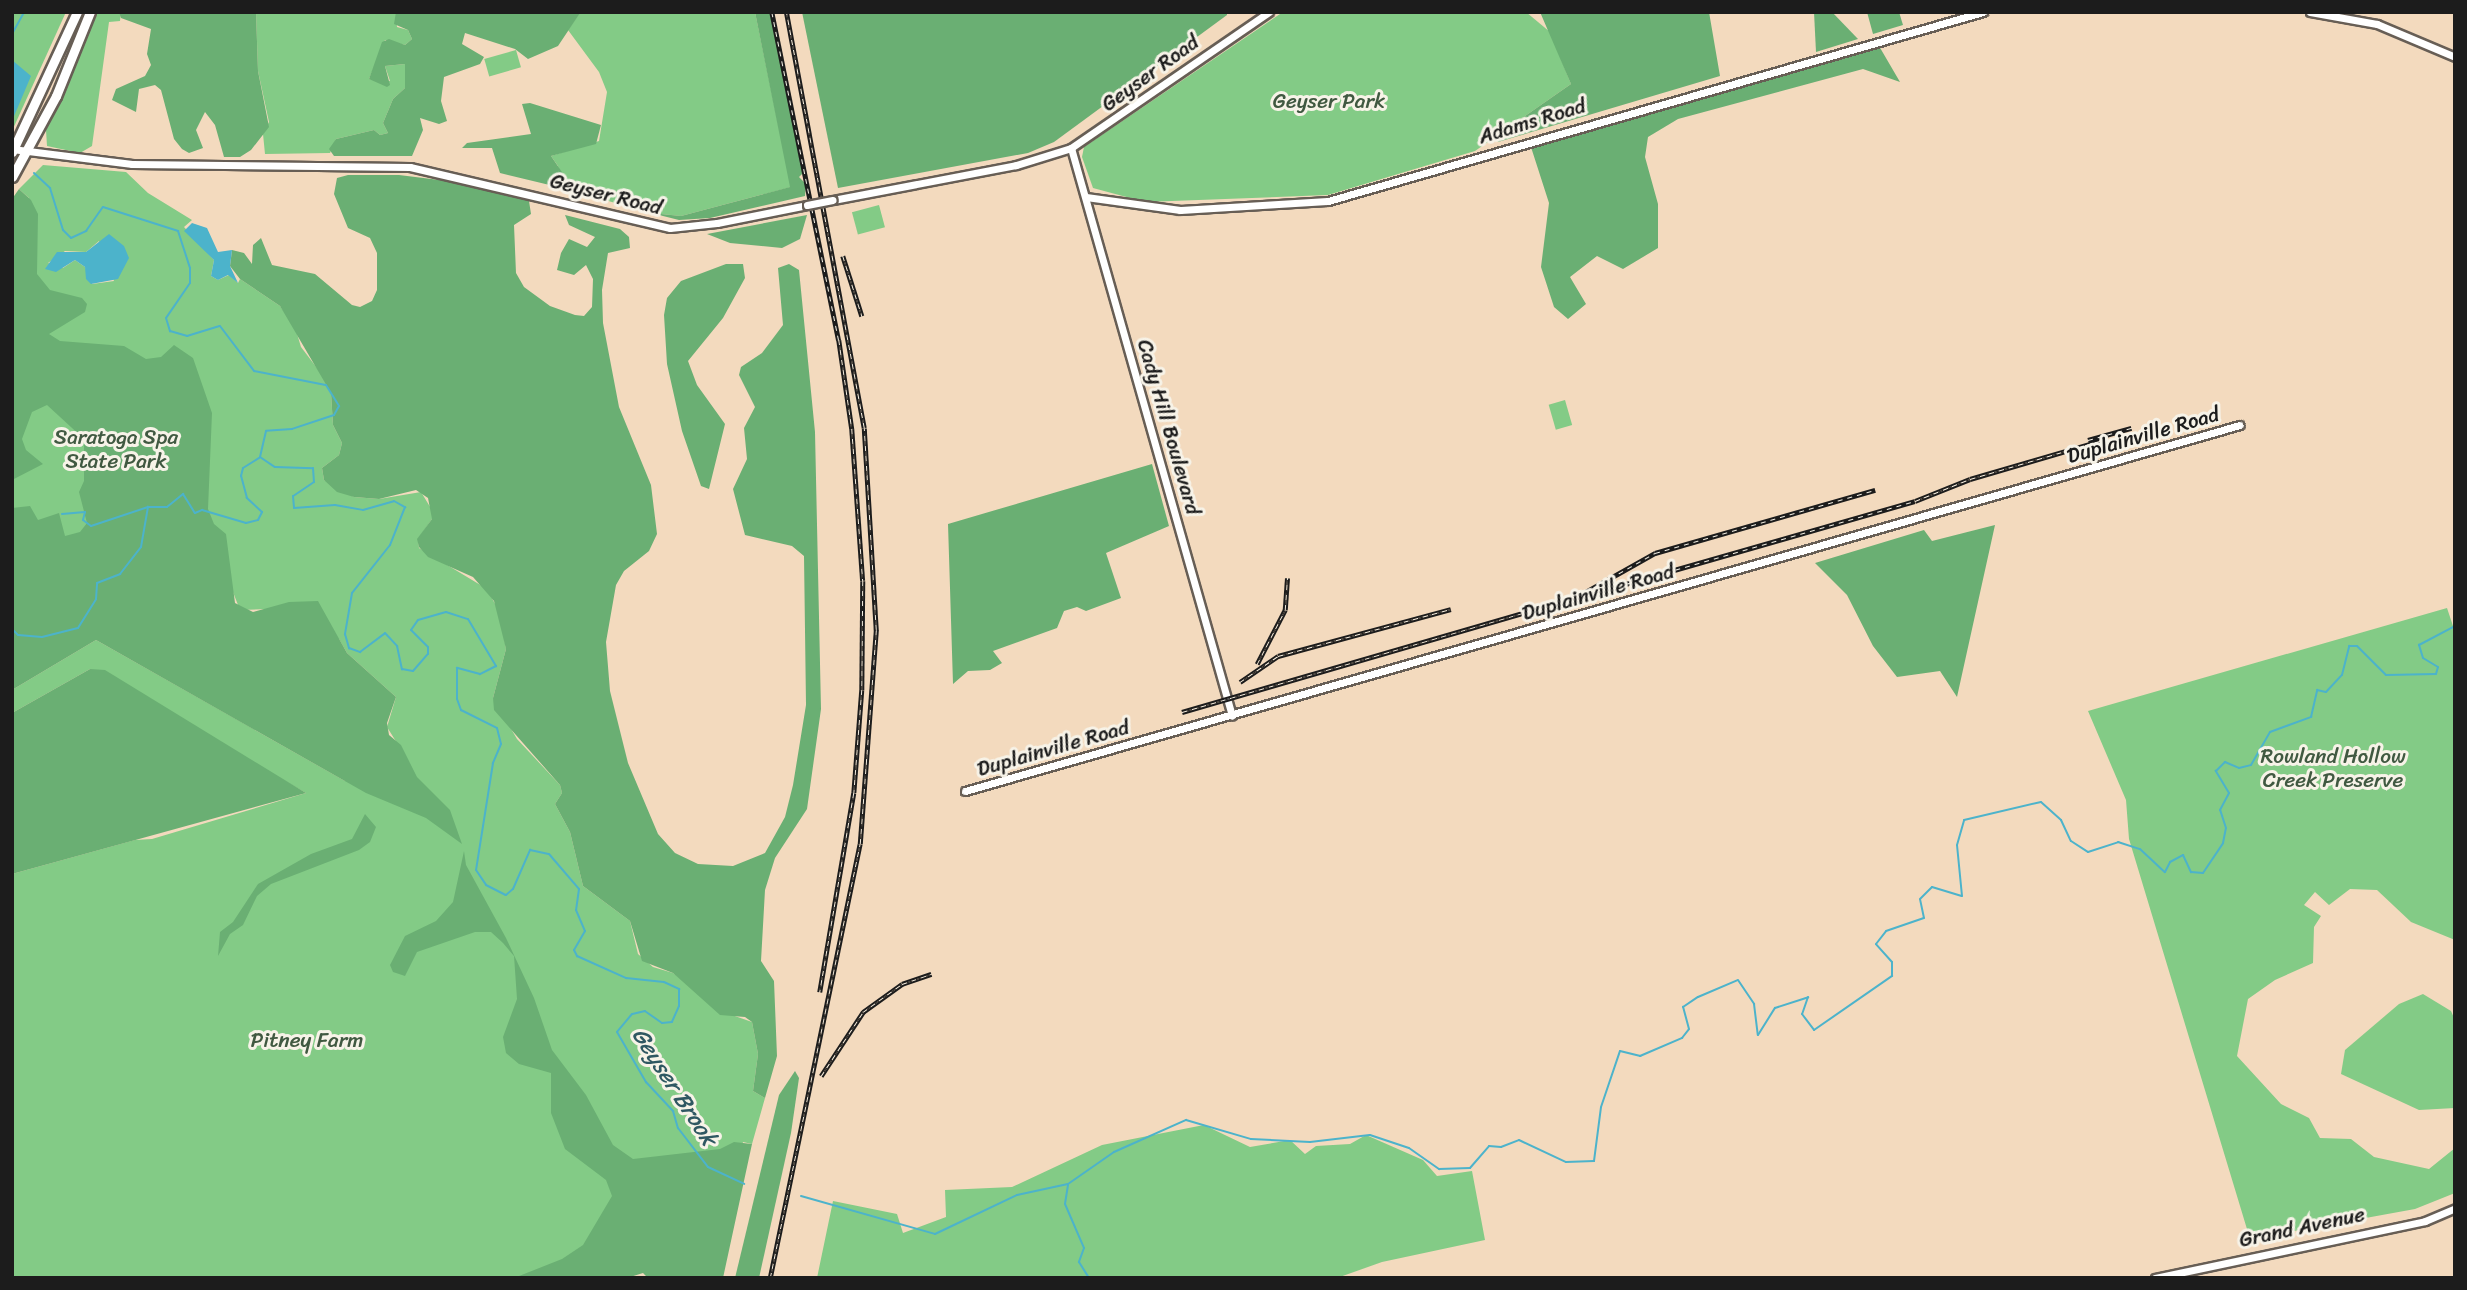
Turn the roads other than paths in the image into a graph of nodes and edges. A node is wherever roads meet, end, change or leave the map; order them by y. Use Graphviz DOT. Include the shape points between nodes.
graph roads {
  1 [pos="77,12"];
  2 [pos="90,12"];
  3 [pos="1269,12"];
  4 [pos="1983,12"];
  5 [pos="2311,12"];
  6 [pos="2455,57"];
  7 [pos="1071,148"];
  8 [pos="13,150"];
  9 [pos="26,151"];
  10 [pos="12,177"];
  11 [pos="1086,197"];
  12 [pos="2240,425"];
  13 [pos="1233,716"];
  14 [pos="965,791"];
  15 [pos="2455,1208"];
  16 [pos="2155,1278"];
  1 -- 8 [label="highway"];
  2 -- 9 [label="highway" via="56,96"];
  3 -- 7 [label="street, Geyser Road"];
  4 -- 11 [label="street, Adams Road" via="1328,201 1180,210"];
  5 -- 6 [label="street" via="2377,24"];
  7 -- 9 [label="street, Geyser Road, bridge" via="998,169 670,228 410,167 132,164"];
  7 -- 11 [label="street, Cady Hill Boulevard"];
  8 -- 9 [label="street, Geyser Road"];
  9 -- 10 [label="highway"];
  11 -- 13 [label="street, Cady Hill Boulevard"];
  12 -- 13 [label="street, Duplainville Road"];
  13 -- 14 [label="street, Duplainville Road"];
  15 -- 16 [label="street, Grand Avenue" via="2425,1221"];
}
